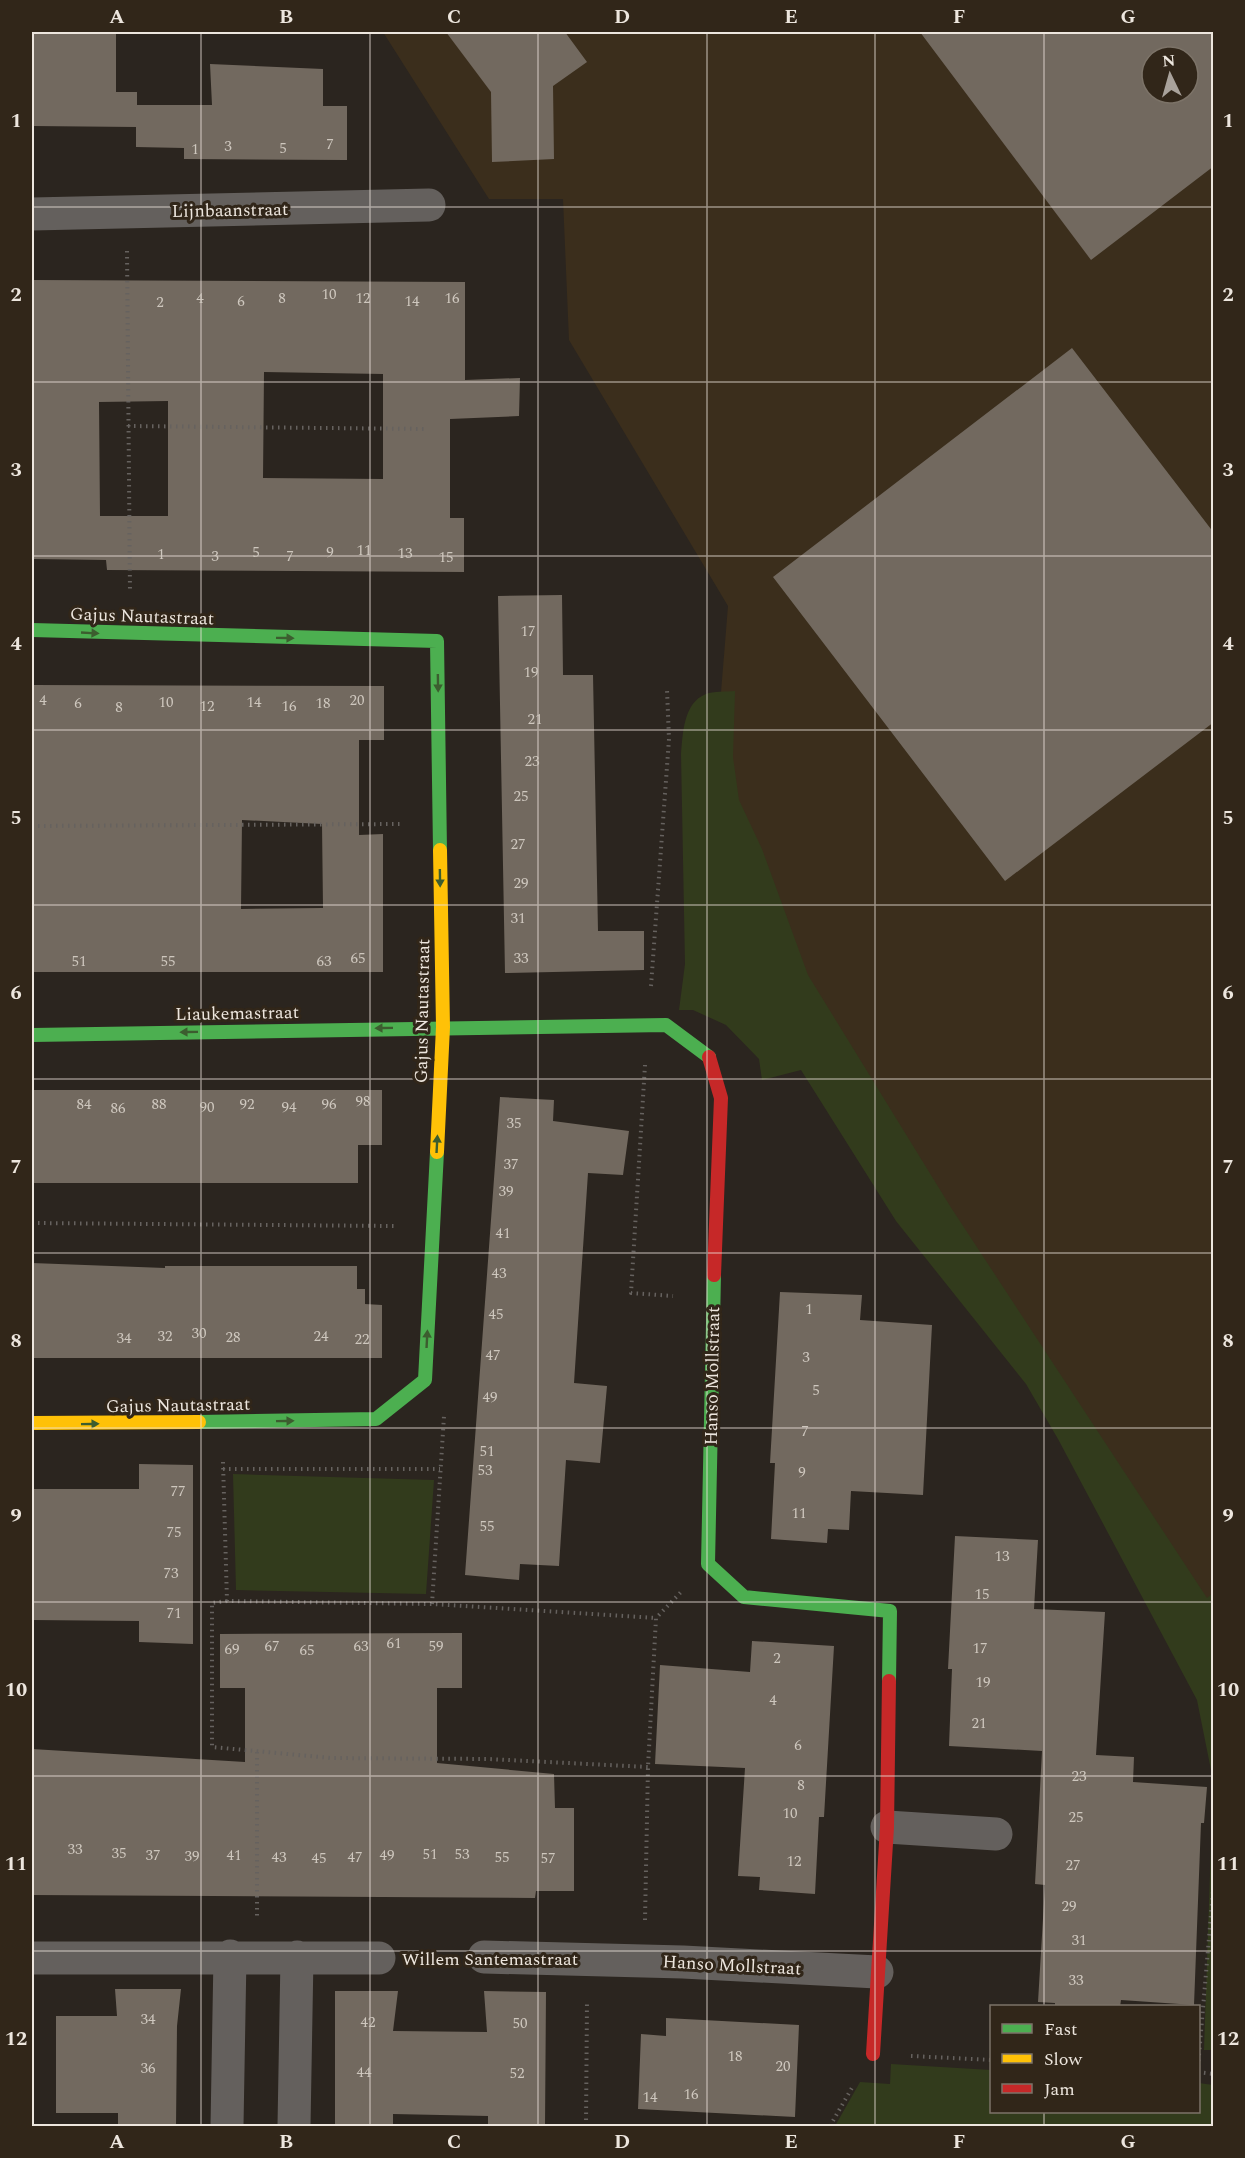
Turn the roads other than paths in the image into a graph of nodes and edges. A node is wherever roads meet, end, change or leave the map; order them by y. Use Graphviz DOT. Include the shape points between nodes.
graph roads {
  1 [pos="429,205"];
  2 [pos="32,214"];
  3 [pos="32,630"];
  4 [pos="443,1027"];
  5 [pos="32,1035"];
  6 [pos="32,1423"];
  7 [pos="887,1827"];
  8 [pos="996,1834"];
  9 [pos="244,1956"];
  10 [pos="297,1957"];
  11 [pos="484,1957"];
  12 [pos="32,1958"];
  13 [pos="380,1958"];
  14 [pos="588,1960"];
  15 [pos="877,1972"];
  16 [pos="873,2054"];
  17 [pos="227,2127"];
  18 [pos="294,2127"];
  1 -- 2 [label="street, Lijnbaanstraat"];
  3 -- 4 [label="street, Gajus Nautastraat, one-way" via="437,641"];
  4 -- 5 [label="street, Liaukemastraat, one-way"];
  6 -- 4 [label="street, Gajus Nautastraat, one-way" via="376,1419 425,1380"];
  4 -- 7 [label="street, Hanso Mollstraat" via="666,1025 710,1057 721,1098 708,1564 744,1597 890,1611"];
  7 -- 8 [label="street"];
  7 -- 15 [label="street"];
  9 -- 10 [label="street, Willem Santemastraat"];
  9 -- 12 [label="street, Willem Santemastraat"];
  9 -- 17 [label="street"];
  10 -- 13 [label="street, Willem Santemastraat"];
  10 -- 18 [label="street"];
  11 -- 14 [label="street, Willem Santemastraat"];
  14 -- 15 [label="street, Hanso Mollstraat"];
  15 -- 16 [label="street"];
}
